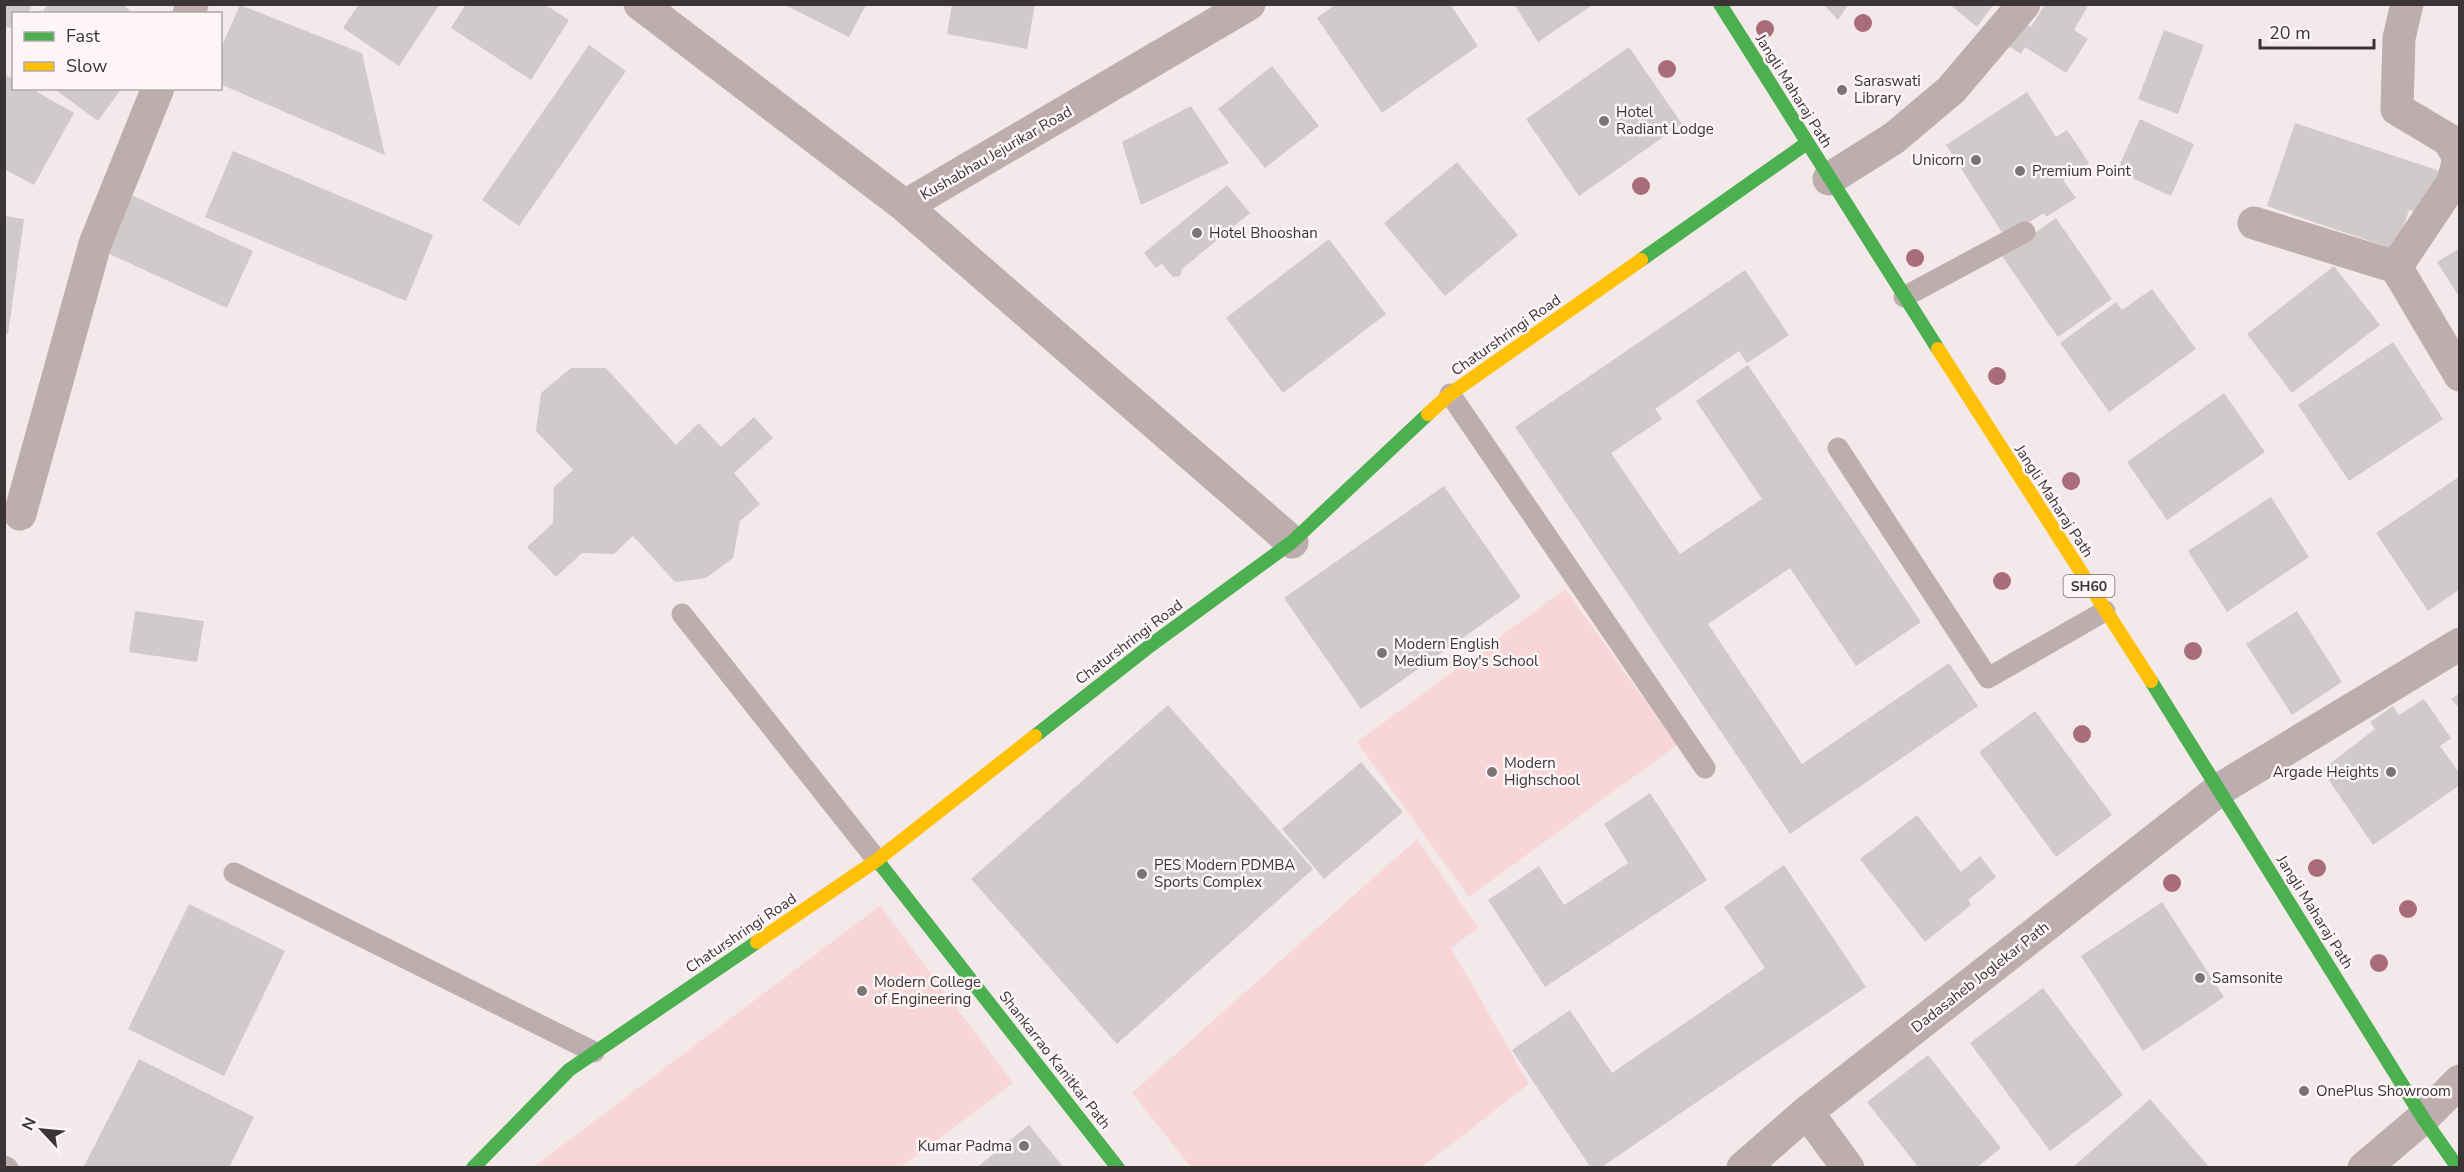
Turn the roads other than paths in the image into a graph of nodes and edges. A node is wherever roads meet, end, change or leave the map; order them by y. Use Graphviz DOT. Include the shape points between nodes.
graph roads {
  1 [pos="640,4"];
  2 [pos="1249,4"];
  3 [pos="1720,4"];
  4 [pos="2024,4"];
  5 [pos="2408,4"];
  6 [pos="157,90"];
  7 [pos="1807,143"];
  8 [pos="1829,179"];
  9 [pos="905,206"];
  10 [pos="2254,223"];
  11 [pos="2025,232"];
  12 [pos="2396,267"];
  13 [pos="1904,297"];
  14 [pos="2460,375"];
  15 [pos="1450,394"];
  16 [pos="1839,448"];
  17 [pos="20,514"];
  18 [pos="1292,542"];
  19 [pos="2105,611"];
  20 [pos="682,614"];
  21 [pos="2460,644"];
  22 [pos="1705,768"];
  23 [pos="2220,789"];
  24 [pos="877,860"];
  25 [pos="234,873"];
  26 [pos="594,1052"];
  27 [pos="2460,1081"];
  28 [pos="1807,1112"];
  29 [pos="2423,1118"];
  30 [pos="485,1163"];
  31 [pos="1118,1167"];
  32 [pos="1743,1167"];
  33 [pos="1848,1167"];
  34 [pos="2364,1167"];
  35 [pos="2458,1167"];
  1 -- 9 [label="street, Kushabhau Jejurikar Road"];
  2 -- 9 [label="street, Kushabhau Jejurikar Road"];
  3 -- 7 [label="street, Jangli Maharaj Path / SH60"];
  4 -- 8 [label="street" via="1951,90 1894,138"];
  5 -- 12 [label="street" via="2399,38 2397,109 2449,140 2459,158 2453,182"];
  6 -- 17 [label="street" via="95,243"];
  7 -- 8 [label="street, Jangli Maharaj Path / SH60"];
  7 -- 15 [label="street, Chaturshringi Road"];
  8 -- 13 [label="street, Jangli Maharaj Path / SH60"];
  9 -- 18 [label="street"];
  10 -- 12 [label="street"];
  11 -- 13 [label="lane"];
  12 -- 14 [label="street"];
  13 -- 19 [label="street, Jangli Maharaj Path / SH60"];
  15 -- 18 [label="street, Chaturshringi Road"];
  15 -- 22 [label="lane"];
  16 -- 19 [label="lane" via="1988,678"];
  18 -- 24 [label="street, Chaturshringi Road" via="1151,645"];
  19 -- 23 [label="street, Jangli Maharaj Path / SH60"];
  20 -- 24 [label="lane"];
  21 -- 23 [label="street, Dadasaheb Joglekar Path"];
  23 -- 28 [label="street, Dadasaheb Joglekar Path"];
  23 -- 29 [label="street, Jangli Maharaj Path / SH60"];
  24 -- 26 [label="street, Chaturshringi Road"];
  24 -- 31 [label="street, Shankarrao Kanitkar Path"];
  25 -- 26 [label="lane"];
  26 -- 30 [label="street, Chaturshringi Road" via="569,1070"];
  27 -- 29 [label="street"];
  28 -- 32 [label="street, Dadasaheb Joglekar Path"];
  28 -- 33 [label="street"];
  29 -- 34 [label="street"];
  29 -- 35 [label="street, Jangli Maharaj Path / SH60"];
}
